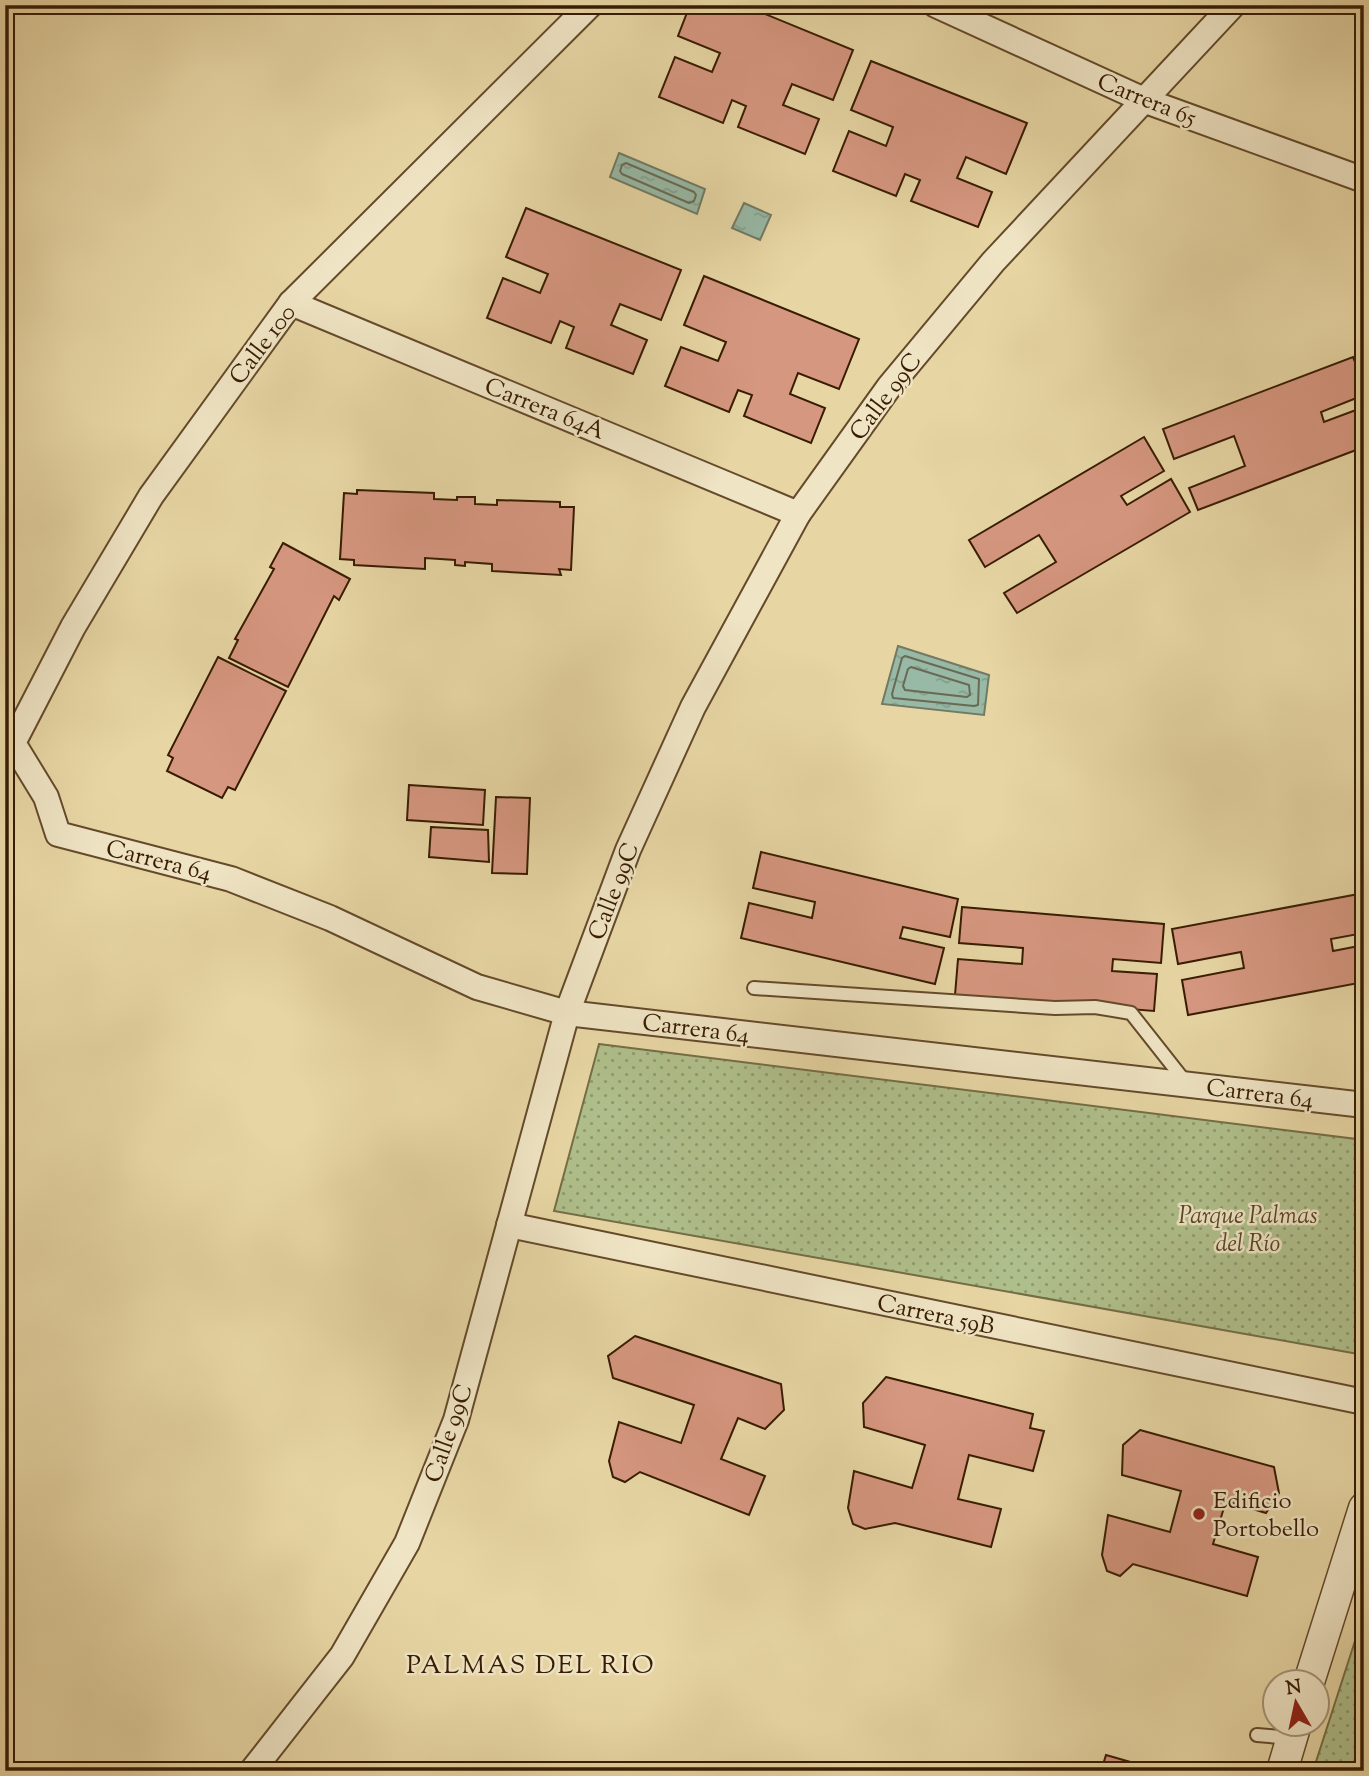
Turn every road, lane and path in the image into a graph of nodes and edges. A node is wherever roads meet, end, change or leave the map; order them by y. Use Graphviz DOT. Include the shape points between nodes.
graph roads {
  1 [pos="590,5"];
  2 [pos="936,5"];
  3 [pos="1233,5"];
  4 [pos="1146,101"];
  5 [pos="1364,180"];
  6 [pos="291,303"];
  7 [pos="799,514"];
  8 [pos="58,834"];
  9 [pos="754,988"];
  10 [pos="567,1013"];
  11 [pos="1188,1085"];
  12 [pos="1364,1105"];
  13 [pos="509,1225"];
  14 [pos="1364,1402"];
  15 [pos="1364,1508"];
  16 [pos="1313,1668"];
  17 [pos="1257,1734"];
  18 [pos="1260,1734"];
  19 [pos="1292,1738"];
  20 [pos="260,1769"];
  21 [pos="1282,1771"];
  1 -- 6 [label="street, Calle 100"];
  2 -- 4 [label="street, Carrera 65"];
  3 -- 4 [label="street, Calle 99C"];
  4 -- 5 [label="street, Carrera 65"];
  4 -- 7 [label="street, Calle 99C" via="993,262 888,387"];
  6 -- 7 [label="street, Carrera 64A"];
  6 -- 8 [label="street, Calle 100" via="150,496 73,627 13,743 47,797"];
  7 -- 10 [label="street, Calle 99C" via="693,707 628,850"];
  8 -- 10 [label="street, Carrera 64" via="231,879 330,918 477,987"];
  9 -- 11 [label="lane" via="1095,1007 1131,1013"];
  10 -- 11 [label="street, Carrera 64"];
  10 -- 13 [label="street, Calle 99C"];
  11 -- 12 [label="street, Carrera 64"];
  13 -- 14 [label="street, Carrera 59B"];
  13 -- 20 [label="street, Calle 99C" via="456,1420 407,1544 342,1656"];
  15 -- 16 [label="street"];
  17 -- 18 [label="lane"];
  19 -- 21 [label="street"];
}
